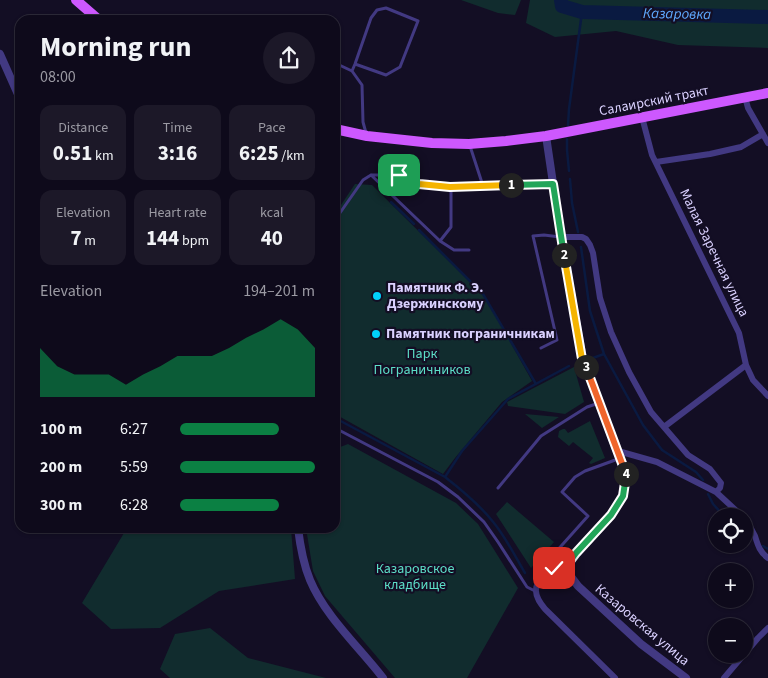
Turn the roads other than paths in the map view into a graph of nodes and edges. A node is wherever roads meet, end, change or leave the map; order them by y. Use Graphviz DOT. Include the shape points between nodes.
graph roads {
  1 [pos="76,0"];
  2 [pos="93,15"];
  3 [pos="0,54"];
  4 [pos="355,64"];
  5 [pos="340,65"];
  6 [pos="352,71"];
  7 [pos="15,88"];
  8 [pos="768,93"];
  9 [pos="745,97"];
  10 [pos="642,117"];
  11 [pos="340,130"];
  12 [pos="763,134"];
  13 [pos="366,136"];
  14 [pos="546,136"];
  15 [pos="768,143"];
  16 [pos="470,144"];
  17 [pos="656,162"];
  18 [pos="371,175"];
  19 [pos="553,184"];
  20 [pos="483,186"];
  21 [pos="450,187"];
  22 [pos="340,213"];
  23 [pos="561,237"];
  24 [pos="440,241"];
  25 [pos="469,250"];
  26 [pos="541,348"];
  27 [pos="746,365"];
  28 [pos="768,396"];
  29 [pos="599,402"];
  30 [pos="664,427"];
  31 [pos="340,431"];
  32 [pos="619,455"];
  33 [pos="498,488"];
  34 [pos="716,492"];
  35 [pos="733,508"];
  36 [pos="299,533"];
  37 [pos="753,534"];
  38 [pos="768,558"];
  39 [pos="568,566"];
  40 [pos="554,568"];
  41 [pos="536,591"];
  42 [pos="768,628"];
  43 [pos="383,678"];
  44 [pos="615,678"];
  45 [pos="686,678"];
  46 [pos="724,678"];
  1 -- 2 [label="main road"];
  3 -- 7 [label="street"];
  4 -- 4 [label="lane" via="371,18 377,10 386,8 418,21 400,67 386,76"];
  4 -- 6 [label="lane"];
  5 -- 6 [label="lane"];
  6 -- 13 [label="lane" via="362,85"];
  8 -- 9 [label="main road, Салаирский тракт"];
  9 -- 10 [label="main road, Салаирский тракт"];
  9 -- 12 [label="street"];
  10 -- 14 [label="main road, Салаирский тракт"];
  10 -- 17 [label="street, Малая Заречная улица"];
  11 -- 13 [label="main road, Салаирский тракт"];
  12 -- 15 [label="street"];
  12 -- 17 [label="street" via="741,147"];
  13 -- 16 [label="main road, Салаирский тракт" via="432,144"];
  14 -- 16 [label="main road, Салаирский тракт"];
  14 -- 19 [label="street"];
  16 -- 20 [label="lane"];
  17 -- 27 [label="street, Малая Заречная улица" via="739,333"];
  18 -- 21 [label="lane" via="399,175 419,184"];
  18 -- 22 [label="lane" via="363,180"];
  18 -- 24 [label="lane"];
  19 -- 20 [label="lane"];
  19 -- 23 [label="street"];
  20 -- 21 [label="lane"];
  21 -- 24 [label="lane" via="452,227"];
  23 -- 26 [label="lane" via="533,236 556,340"];
  23 -- 29 [label="street" via="582,359"];
  23 -- 30 [label="street" via="582,237 590,245 600,298 611,332 639,392"];
  24 -- 25 [label="lane" via="454,250"];
  27 -- 28 [label="street, Малая Заречная улица" via="753,380"];
  27 -- 30 [label="street"];
  29 -- 32 [label="street"];
  29 -- 33 [label="lane" via="542,436"];
  30 -- 34 [label="street" via="688,454 710,469 721,483"];
  31 -- 41 [label="lane" via="438,482 458,497 484,522 528,587"];
  32 -- 34 [label="street" via="657,462"];
  32 -- 39 [label="street" via="626,476 623,496"];
  32 -- 40 [label="lane" via="584,471 562,492 588,516 554,554"];
  34 -- 35 [label="street"];
  36 -- 43 [label="street" via="310,580 325,608"];
  37 -- 38 [label="street" via="758,548"];
  39 -- 40 [label="street"];
  39 -- 45 [label="street, Казаровская улица" via="569,574 578,586 641,644"];
  40 -- 41 [label="street" via="547,572"];
  41 -- 44 [label="street" via="545,609"];
  42 -- 46 [label="street"];
}
